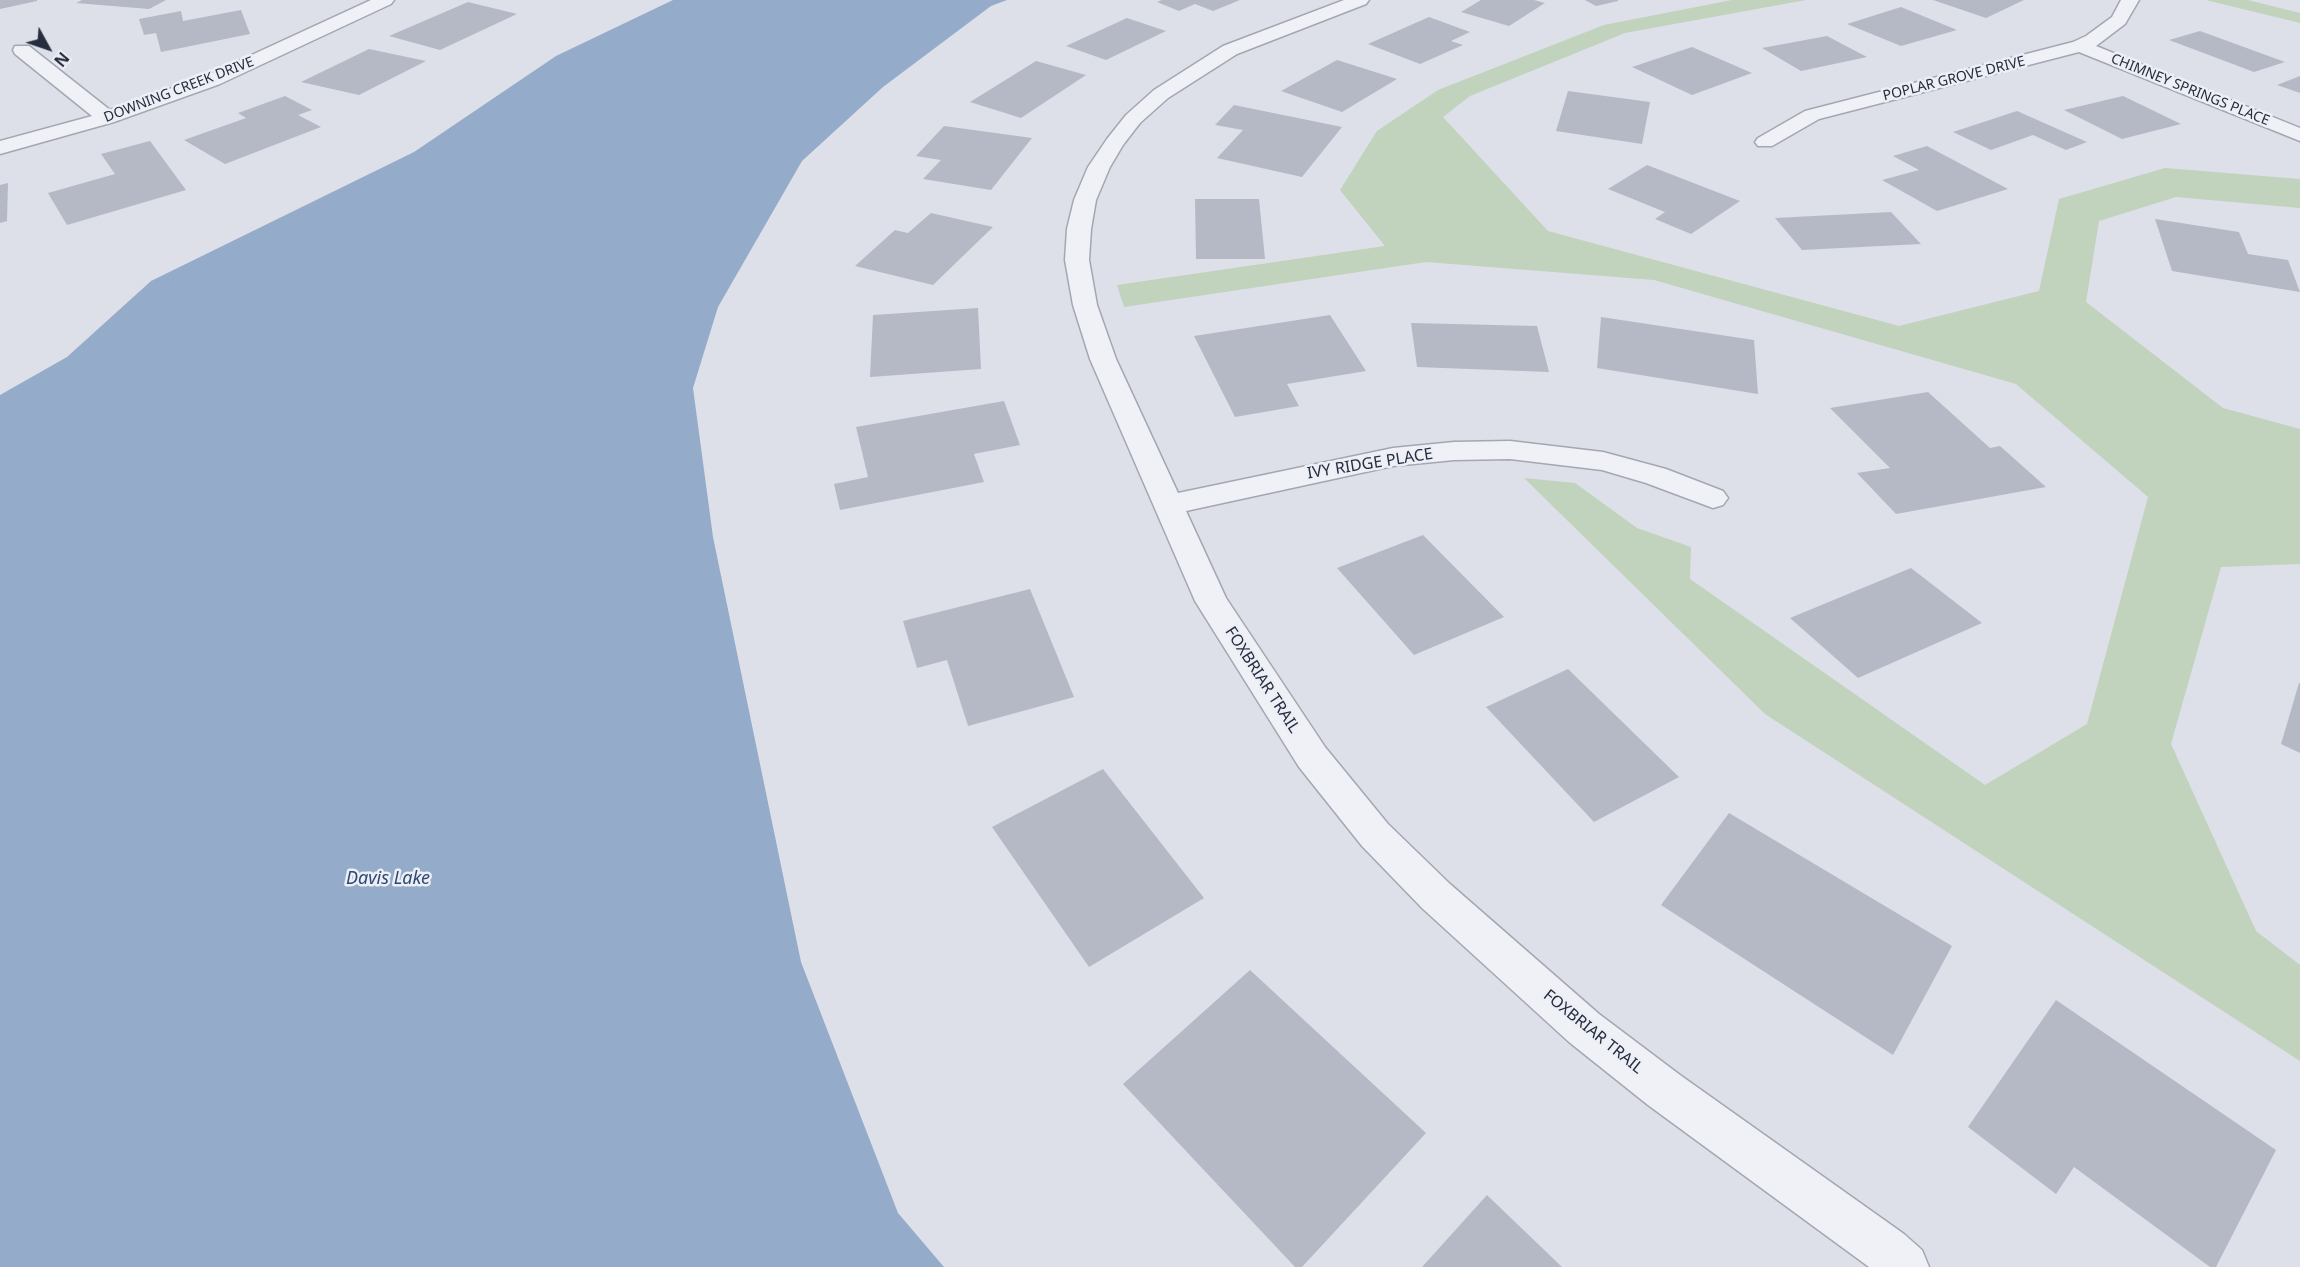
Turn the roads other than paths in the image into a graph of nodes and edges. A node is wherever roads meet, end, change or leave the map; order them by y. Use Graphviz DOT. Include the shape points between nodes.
graph roads {
  1 [pos="385,0"];
  2 [pos="1360,0"];
  3 [pos="2130,0"];
  4 [pos="2080,46"];
  5 [pos="22,50"];
  6 [pos="107,118"];
  7 [pos="2300,135"];
  8 [pos="1765,142"];
  9 [pos="0,148"];
  10 [pos="1713,498"];
  11 [pos="1167,505"];
  12 [pos="1905,1267"];
  1 -- 6 [label="street, DOWNING CREEK DRIVE" via="213,80"];
  2 -- 11 [label="street, FOXBRIAR TRAIL" via="1230,50 1161,94 1114,143 1085,200 1077,260 1085,305 1103,359"];
  3 -- 4 [label="street, POPLAR GROVE DRIVE" via="2119,20"];
  4 -- 7 [label="street, CHIMNEY SPRINGS PLACE"];
  4 -- 8 [label="street, POPLAR GROVE DRIVE" via="1812,115"];
  5 -- 6 [label="street"];
  6 -- 9 [label="street, DOWNING CREEK DRIVE"];
  10 -- 11 [label="street, IVY RIDGE PLACE" via="1603,461 1510,450 1393,457"];
  11 -- 12 [label="street, FOXBRIAR TRAIL" via="1211,601 1312,757 1375,835 1436,896 1584,1028"];
}
